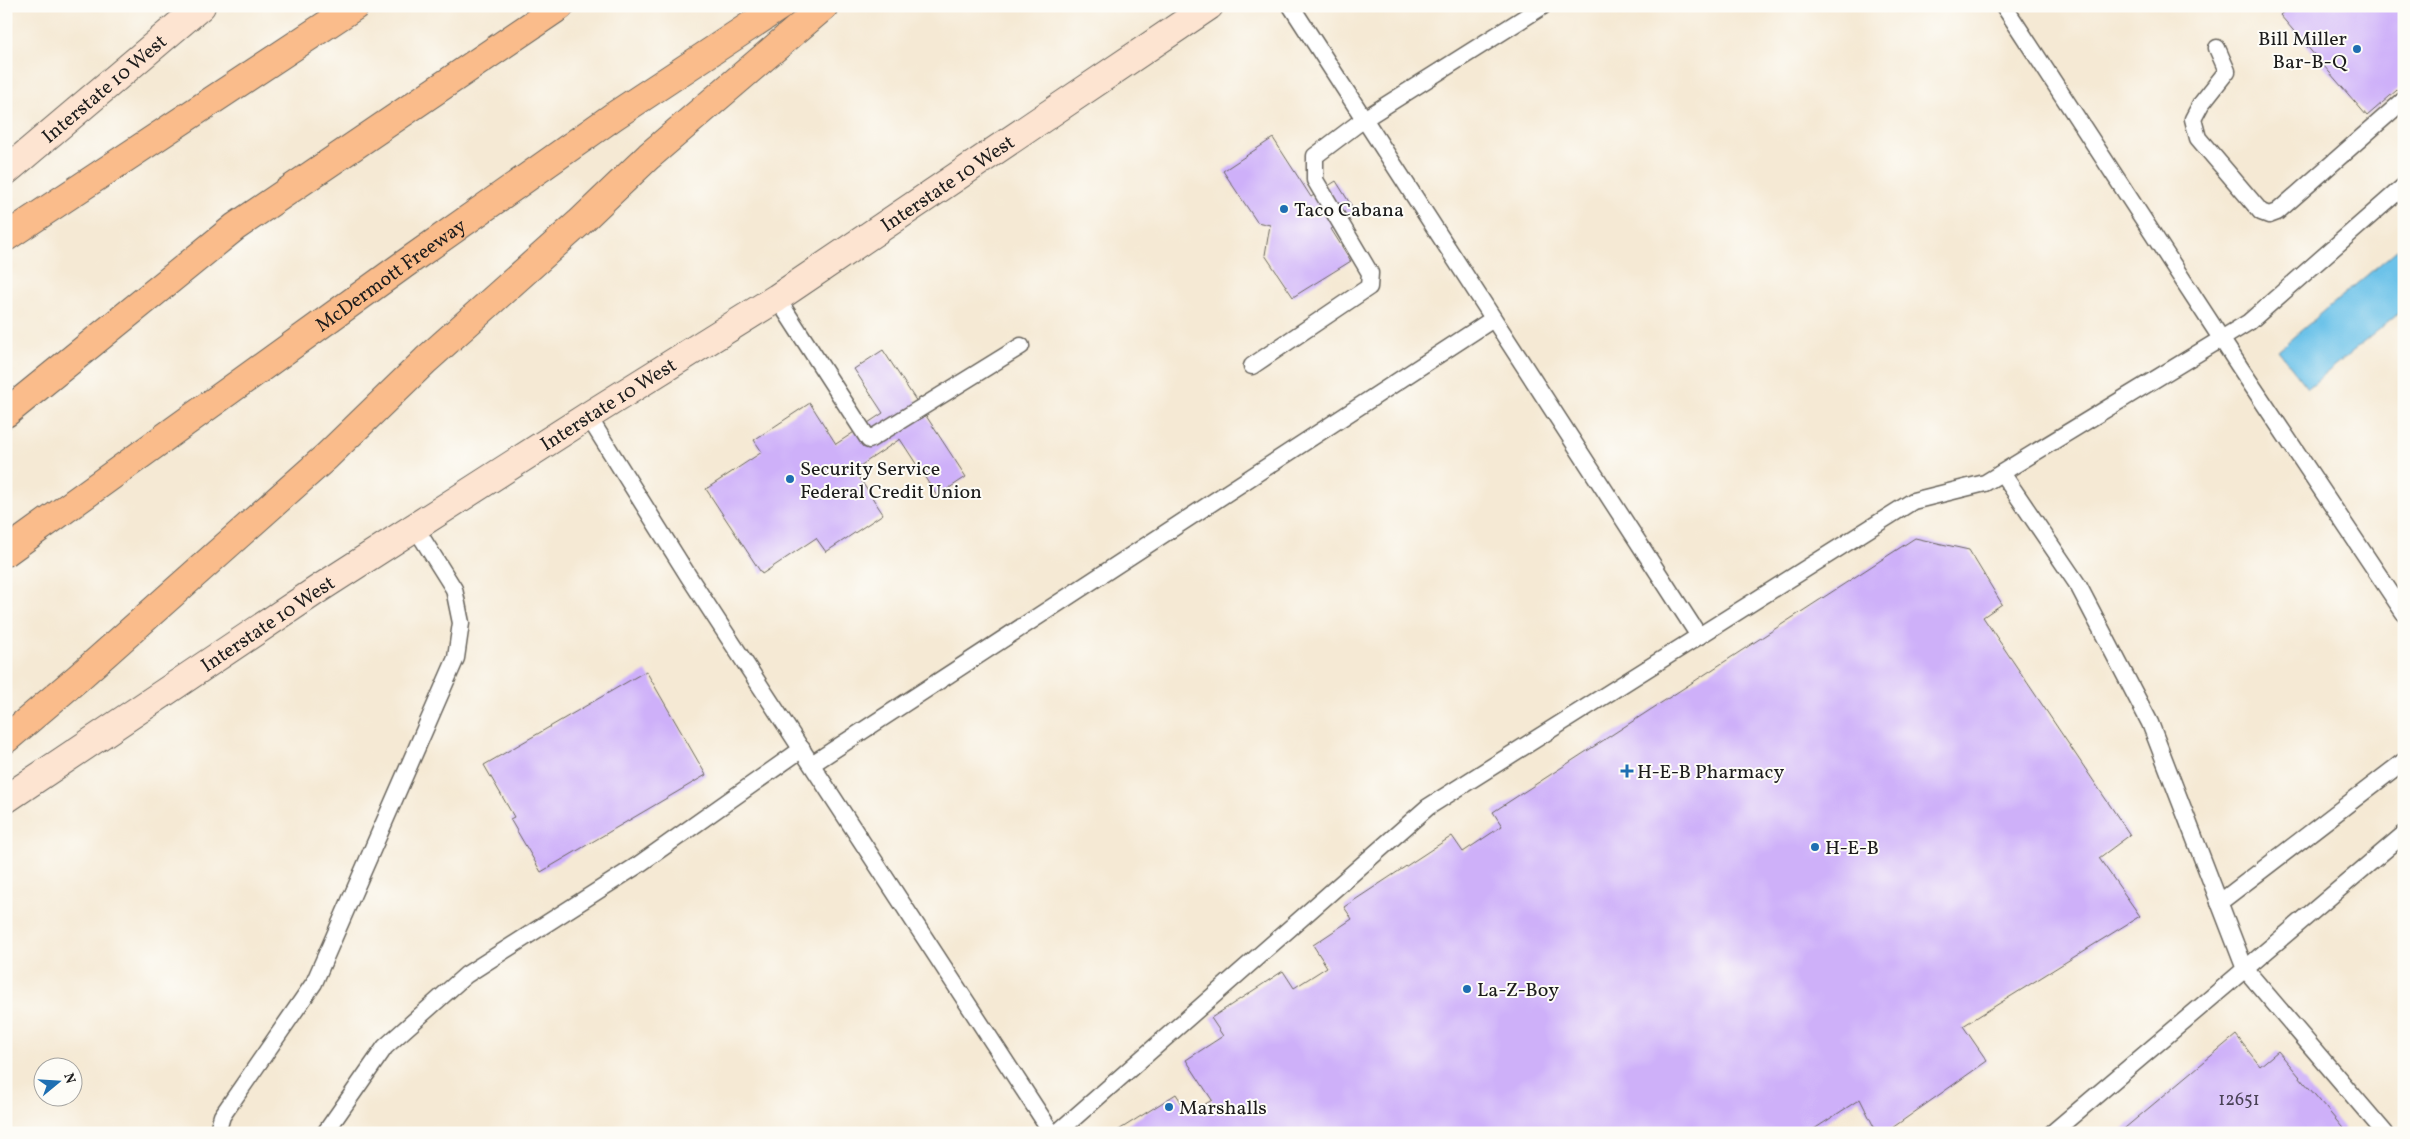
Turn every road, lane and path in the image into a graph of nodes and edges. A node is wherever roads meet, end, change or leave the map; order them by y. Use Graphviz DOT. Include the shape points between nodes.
graph roads {
  1 [pos="201,6"];
  2 [pos="355,6"];
  3 [pos="560,6"];
  4 [pos="780,6"];
  5 [pos="824,6"];
  6 [pos="1209,6"];
  7 [pos="1291,6"];
  8 [pos="1542,6"];
  9 [pos="2004,6"];
  10 [pos="2217,48"];
  11 [pos="2404,100"];
  12 [pos="1364,119"];
  13 [pos="6,171"];
  14 [pos="2404,186"];
  15 [pos="6,237"];
  16 [pos="777,298"];
  17 [pos="1493,319"];
  18 [pos="2221,339"];
  19 [pos="1021,346"];
  20 [pos="1252,366"];
  21 [pos="6,413"];
  22 [pos="588,416"];
  23 [pos="2002,473"];
  24 [pos="414,527"];
  25 [pos="6,552"];
  26 [pos="2404,613"];
  27 [pos="1699,636"];
  28 [pos="6,739"];
  29 [pos="802,749"];
  30 [pos="2404,761"];
  31 [pos="812,764"];
  32 [pos="6,799"];
  33 [pos="2404,834"];
  34 [pos="2219,903"];
  35 [pos="2245,969"];
  36 [pos="217,1133"];
  37 [pos="325,1133"];
  38 [pos="1052,1133"];
  39 [pos="1057,1133"];
  40 [pos="2052,1133"];
  41 [pos="2385,1133"];
  1 -- 13 [label="main road, Interstate 10 West"];
  2 -- 15 [label="highway"];
  3 -- 21 [label="highway" via="235,227"];
  4 -- 25 [label="highway, McDermott Freeway" via="558,155"];
  5 -- 28 [label="highway" via="649,156 320,462"];
  6 -- 16 [label="main road, Interstate 10 West"];
  7 -- 12 [label="lane"];
  8 -- 12 [label="lane"];
  9 -- 18 [label="lane"];
  10 -- 11 [label="lane" via="2227,71 2193,119 2198,138 2261,212 2269,215 2277,212"];
  12 -- 17 [label="lane"];
  12 -- 20 [label="lane" via="1315,156 1315,180 1370,272 1369,287"];
  14 -- 18 [label="lane" via="2249,322"];
  16 -- 19 [label="lane" via="870,440"];
  16 -- 22 [label="main road, Interstate 10 West"];
  17 -- 27 [label="lane"];
  17 -- 31 [label="lane"];
  18 -- 23 [label="lane"];
  18 -- 26 [label="lane"];
  22 -- 24 [label="main road, Interstate 10 West"];
  22 -- 29 [label="lane"];
  23 -- 27 [label="lane" via="1985,483 1912,501"];
  23 -- 34 [label="lane" via="2078,585 2150,723"];
  24 -- 32 [label="main road, Interstate 10 West"];
  24 -- 36 [label="lane" via="454,589 461,623 456,658 314,983 222,1116"];
  27 -- 39 [label="lane" via="1428,807"];
  29 -- 31 [label="lane"];
  29 -- 37 [label="lane" via="638,865 466,975 385,1047"];
  30 -- 34 [label="lane"];
  31 -- 38 [label="lane"];
  33 -- 35 [label="lane"];
  34 -- 35 [label="lane"];
  35 -- 40 [label="lane"];
  35 -- 41 [label="lane"];
}
